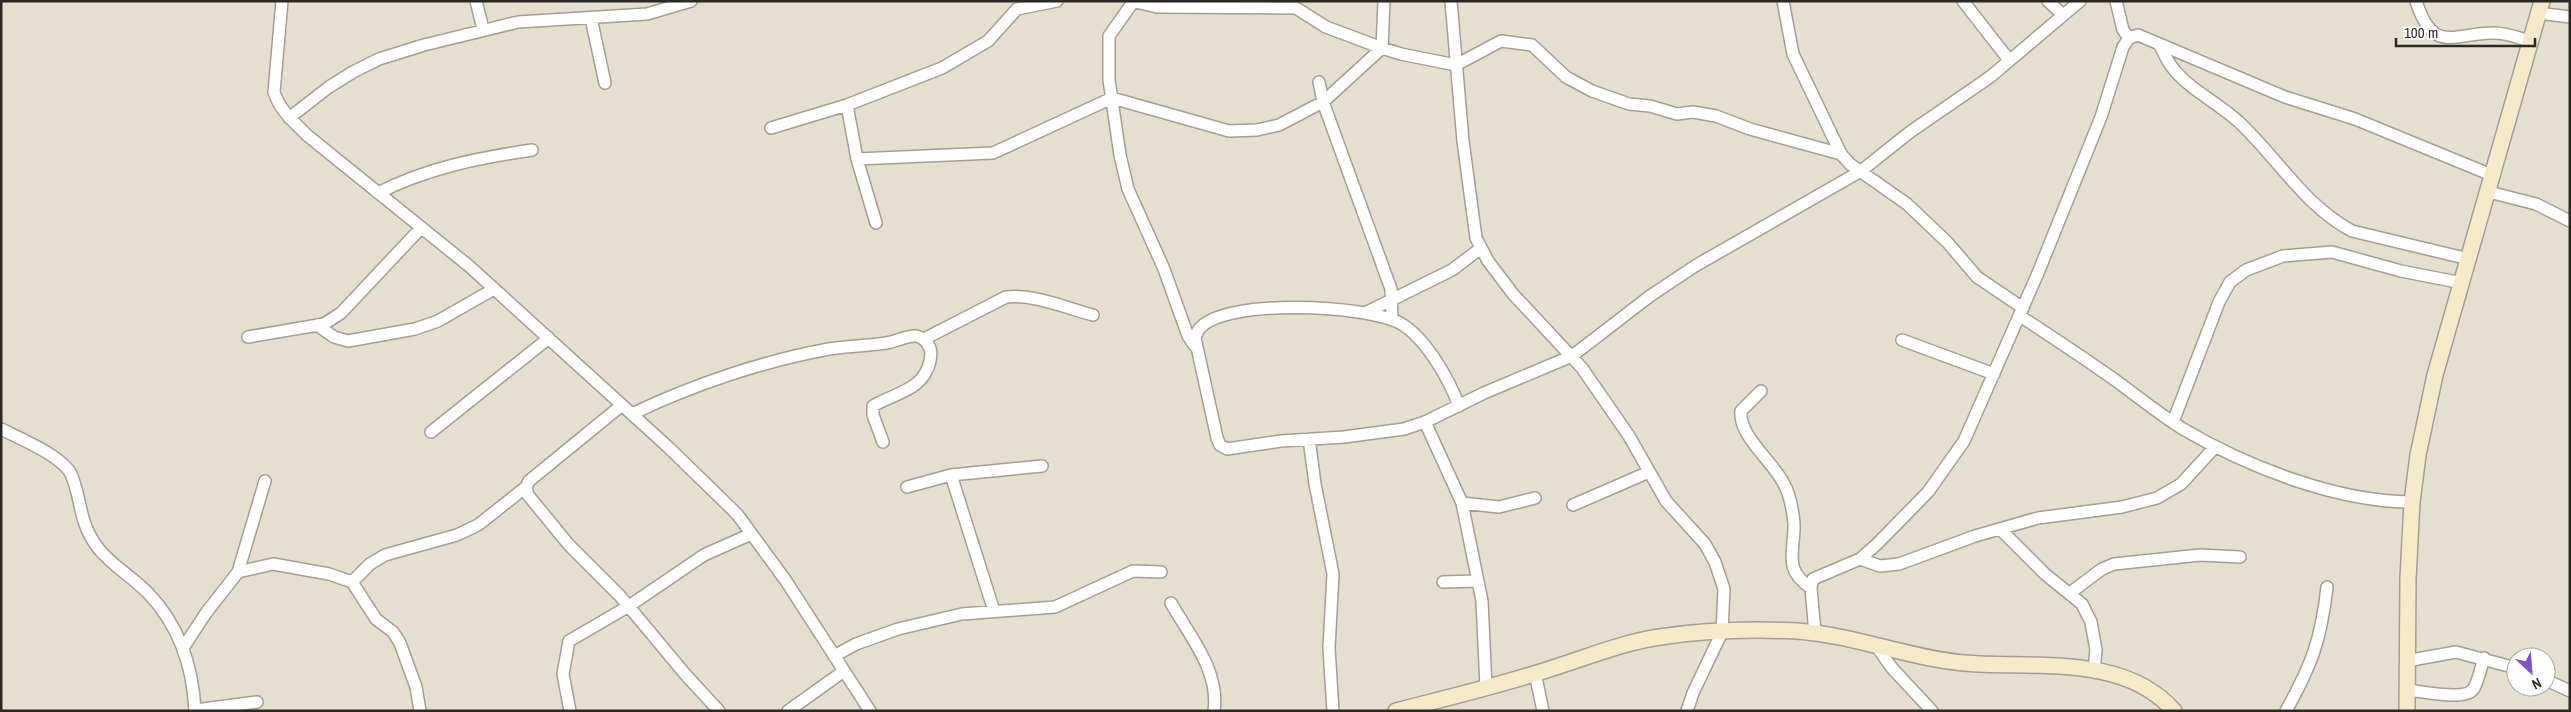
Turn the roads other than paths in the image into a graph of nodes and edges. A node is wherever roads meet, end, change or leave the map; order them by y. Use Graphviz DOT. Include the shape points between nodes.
graph roads {
  1 [pos="282,1"];
  2 [pos="476,1"];
  3 [pos="691,1"];
  4 [pos="1057,1"];
  5 [pos="1384,1"];
  6 [pos="1451,1"];
  7 [pos="1783,1"];
  8 [pos="1962,1"];
  9 [pos="2048,1"];
  10 [pos="2080,1"];
  11 [pos="2116,1"];
  12 [pos="2416,1"];
  13 [pos="1132,2"];
  14 [pos="1179,4"];
  15 [pos="2540,7"];
  16 [pos="2062,14"];
  17 [pos="2570,17"];
  18 [pos="591,18"];
  19 [pos="483,29"];
  20 [pos="2129,38"];
  21 [pos="2530,41"];
  22 [pos="2159,44"];
  23 [pos="1382,48"];
  24 [pos="2009,60"];
  25 [pos="1456,65"];
  26 [pos="1319,82"];
  27 [pos="605,83"];
  28 [pos="1112,98"];
  29 [pos="1323,102"];
  30 [pos="847,105"];
  31 [pos="289,118"];
  32 [pos="771,128"];
  33 [pos="532,150"];
  34 [pos="1841,154"];
  35 [pos="857,159"];
  36 [pos="1861,171"];
  37 [pos="2494,176"];
  38 [pos="2489,192"];
  39 [pos="378,193"];
  40 [pos="2570,221"];
  41 [pos="876,223"];
  42 [pos="421,228"];
  43 [pos="1481,248"];
  44 [pos="2469,259"];
  45 [pos="2462,283"];
  46 [pos="494,289"];
  47 [pos="1391,300"];
  48 [pos="1367,312"];
  49 [pos="2021,312"];
  50 [pos="1093,315"];
  51 [pos="1392,320"];
  52 [pos="317,325"];
  53 [pos="248,337"];
  54 [pos="549,338"];
  55 [pos="924,339"];
  56 [pos="1902,340"];
  57 [pos="1195,346"];
  58 [pos="1572,356"];
  59 [pos="1994,374"];
  60 [pos="1761,391"];
  61 [pos="622,405"];
  62 [pos="1459,406"];
  63 [pos="632,414"];
  64 [pos="1425,422"];
  65 [pos="2173,422"];
  66 [pos="1,429"];
  67 [pos="431,432"];
  68 [pos="1309,439"];
  69 [pos="883,442"];
  70 [pos="2215,446"];
  71 [pos="1042,466"];
  72 [pos="1649,472"];
  73 [pos="952,475"];
  74 [pos="265,481"];
  75 [pos="526,487"];
  76 [pos="907,487"];
  77 [pos="1535,498"];
  78 [pos="2412,502"];
  79 [pos="1462,503"];
  80 [pos="1573,505"];
  81 [pos="2001,530"];
  82 [pos="751,534"];
  83 [pos="2240,557"];
  84 [pos="1860,560"];
  85 [pos="238,572"];
  86 [pos="1161,572"];
  87 [pos="1478,581"];
  88 [pos="352,582"];
  89 [pos="1444,582"];
  90 [pos="2327,587"];
  91 [pos="1811,588"];
  92 [pos="2070,594"];
  93 [pos="1171,603"];
  94 [pos="629,606"];
  95 [pos="994,611"];
  96 [pos="1722,632"];
  97 [pos="1815,634"];
  98 [pos="1877,647"];
  99 [pos="183,648"];
  100 [pos="834,656"];
  101 [pos="2484,658"];
  102 [pos="2406,661"];
  103 [pos="2506,665"];
  104 [pos="844,671"];
  105 [pos="2094,671"];
  106 [pos="1535,673"];
  107 [pos="2556,685"];
  108 [pos="1486,687"];
  109 [pos="2407,690"];
  110 [pos="2570,691"];
  111 [pos="257,702"];
  112 [pos="195,711"];
  113 [pos="420,711"];
  114 [pos="570,711"];
  115 [pos="719,711"];
  116 [pos="788,711"];
  117 [pos="870,711"];
  118 [pos="1214,711"];
  119 [pos="1333,711"];
  120 [pos="1396,711"];
  121 [pos="1543,711"];
  122 [pos="1687,711"];
  123 [pos="1932,711"];
  124 [pos="2174,711"];
  125 [pos="2286,711"];
  126 [pos="2407,711"];
  1 -- 31 [label="street" via="274,92"];
  2 -- 19 [label="street"];
  3 -- 18 [label="street" via="647,14"];
  4 -- 30 [label="street" via="1017,9 988,41 970,53 908,83"];
  5 -- 23 [label="street"];
  6 -- 25 [label="street"];
  7 -- 34 [label="street" via="1793,54"];
  8 -- 24 [label="street"];
  9 -- 16 [label="street"];
  10 -- 16 [label="street"];
  11 -- 20 [label="street" via="2123,30"];
  12 -- 21 [label="street" via="2420,14 2434,34 2448,40 2494,33"];
  13 -- 14 [label="street" via="1157,7"];
  13 -- 28 [label="street" via="1110,36"];
  14 -- 23 [label="street" via="1296,8 1326,27"];
  15 -- 17 [label="street"];
  15 -- 21 [label="main road"];
  16 -- 24 [label="street"];
  18 -- 19 [label="street" via="541,19"];
  18 -- 27 [label="street"];
  19 -- 31 [label="street" via="379,59 329,87"];
  20 -- 22 [label="street" via="2138,35"];
  20 -- 49 [label="street" via="2122,47 2101,117"];
  21 -- 37 [label="main road"];
  22 -- 37 [label="street" via="2285,97 2356,119"];
  22 -- 44 [label="street" via="2176,72 2241,123 2334,222 2352,231"];
  23 -- 25 [label="street"];
  23 -- 29 [label="street"];
  24 -- 36 [label="street"];
  25 -- 34 [label="street" via="1501,41 1532,45 1566,77 1592,92 1676,114 1693,112 1716,116 1750,129"];
  25 -- 43 [label="street" via="1469,201"];
  26 -- 29 [label="street"];
  28 -- 29 [label="street" via="1229,131 1279,125"];
  28 -- 35 [label="street" via="993,153"];
  28 -- 57 [label="street" via="1128,189 1164,270 1188,336"];
  29 -- 47 [label="street" via="1391,289"];
  30 -- 32 [label="street"];
  30 -- 35 [label="street"];
  31 -- 39 [label="street"];
  33 -- 39 [label="street" via="456,164 407,178"];
  34 -- 36 [label="street"];
  35 -- 41 [label="street"];
  36 -- 49 [label="street" via="1907,204 1948,243 1977,277"];
  36 -- 58 [label="street" via="1695,266"];
  37 -- 38 [label="main road"];
  38 -- 40 [label="street" via="2536,204"];
  38 -- 44 [label="main road"];
  39 -- 42 [label="street"];
  42 -- 46 [label="street"];
  42 -- 52 [label="street" via="341,313"];
  43 -- 47 [label="street" via="1452,270"];
  43 -- 58 [label="street" via="1513,294"];
  44 -- 45 [label="main road"];
  45 -- 65 [label="street" via="2332,252 2283,256 2246,270 2230,282 2219,302"];
  45 -- 78 [label="main road" via="2435,375"];
  46 -- 52 [label="street" via="438,321 415,329 348,341 334,337"];
  46 -- 54 [label="street"];
  47 -- 48 [label="street"];
  47 -- 51 [label="street"];
  48 -- 51 [label="street"];
  48 -- 57 [label="street" via="1316,307 1224,315 1200,328"];
  49 -- 59 [label="street"];
  49 -- 65 [label="street"];
  50 -- 55 [label="street" via="1016,296 1006,297"];
  51 -- 62 [label="street" via="1402,324 1438,362"];
  52 -- 53 [label="street"];
  54 -- 61 [label="street"];
  54 -- 67 [label="street"];
  55 -- 63 [label="street" via="916,336 776,362 715,380"];
  55 -- 69 [label="street" via="931,352 927,372 921,381 882,401 872,410"];
  56 -- 59 [label="street"];
  57 -- 68 [label="street" via="1220,445 1227,449"];
  58 -- 62 [label="street"];
  58 -- 72 [label="street"];
  59 -- 84 [label="street" via="1964,441 1948,466 1928,492"];
  60 -- 91 [label="street" via="1740,411 1740,419 1745,431 1783,482 1794,522 1791,556 1795,572"];
  61 -- 63 [label="street"];
  61 -- 75 [label="street" via="529,481"];
  62 -- 64 [label="street"];
  63 -- 82 [label="street" via="737,514"];
  64 -- 68 [label="street" via="1381,433"];
  64 -- 79 [label="street"];
  65 -- 70 [label="street"];
  66 -- 99 [label="street" via="50,455 70,472 90,537 159,606"];
  68 -- 119 [label="street" via="1333,574 1329,648"];
  70 -- 78 [label="street" via="2343,495 2381,502"];
  70 -- 81 [label="street" via="2181,484 2157,498 2122,507 2038,518"];
  71 -- 73 [label="street"];
  72 -- 80 [label="street"];
  72 -- 96 [label="street" via="1666,501 1704,544 1715,562 1724,589"];
  73 -- 76 [label="street"];
  73 -- 95 [label="street"];
  74 -- 85 [label="street"];
  75 -- 88 [label="street" via="478,525 457,535 385,556 370,564"];
  75 -- 94 [label="street" via="528,495 569,546"];
  77 -- 79 [label="street" via="1499,507"];
  78 -- 102 [label="main road"];
  79 -- 87 [label="street"];
  81 -- 84 [label="street" via="1899,564 1880,566"];
  81 -- 92 [label="street" via="2044,574"];
  82 -- 94 [label="street" via="704,555"];
  82 -- 100 [label="street"];
  83 -- 92 [label="street" via="2200,556 2114,564 2102,569"];
  84 -- 91 [label="street" via="1818,575 1813,579"];
  85 -- 88 [label="street" via="273,564 329,574"];
  85 -- 99 [label="street"];
  86 -- 95 [label="street" via="1134,571 1055,607"];
  87 -- 89 [label="street"];
  87 -- 108 [label="street" via="1483,610"];
  88 -- 113 [label="street" via="376,619 393,632 400,643 416,687"];
  90 -- 125 [label="street" via="2323,626 2315,654"];
  91 -- 97 [label="street"];
  92 -- 105 [label="street" via="2082,604 2090,622 2096,650"];
  93 -- 118 [label="street" via="1205,661 1214,692"];
  94 -- 114 [label="street" via="569,641 563,674"];
  94 -- 115 [label="street"];
  95 -- 100 [label="street" via="962,614 898,629 856,644"];
  96 -- 97 [label="main road" via="1798,631"];
  96 -- 106 [label="main road" via="1637,641"];
  96 -- 122 [label="street"];
  97 -- 98 [label="main road"];
  98 -- 105 [label="main road" via="1964,663 2063,666"];
  98 -- 123 [label="street"];
  99 -- 112 [label="street" via="194,688"];
  100 -- 104 [label="street"];
  101 -- 102 [label="street" via="2456,652"];
  101 -- 103 [label="street"];
  101 -- 109 [label="street" via="2474,689 2468,694"];
  102 -- 109 [label="main road"];
  104 -- 116 [label="street"];
  104 -- 117 [label="street"];
  105 -- 124 [label="main road" via="2124,677 2146,686"];
  106 -- 108 [label="main road"];
  106 -- 121 [label="street"];
  107 -- 110 [label="street"];
  108 -- 120 [label="main road"];
  109 -- 126 [label="main road"];
  111 -- 112 [label="street"];
}
